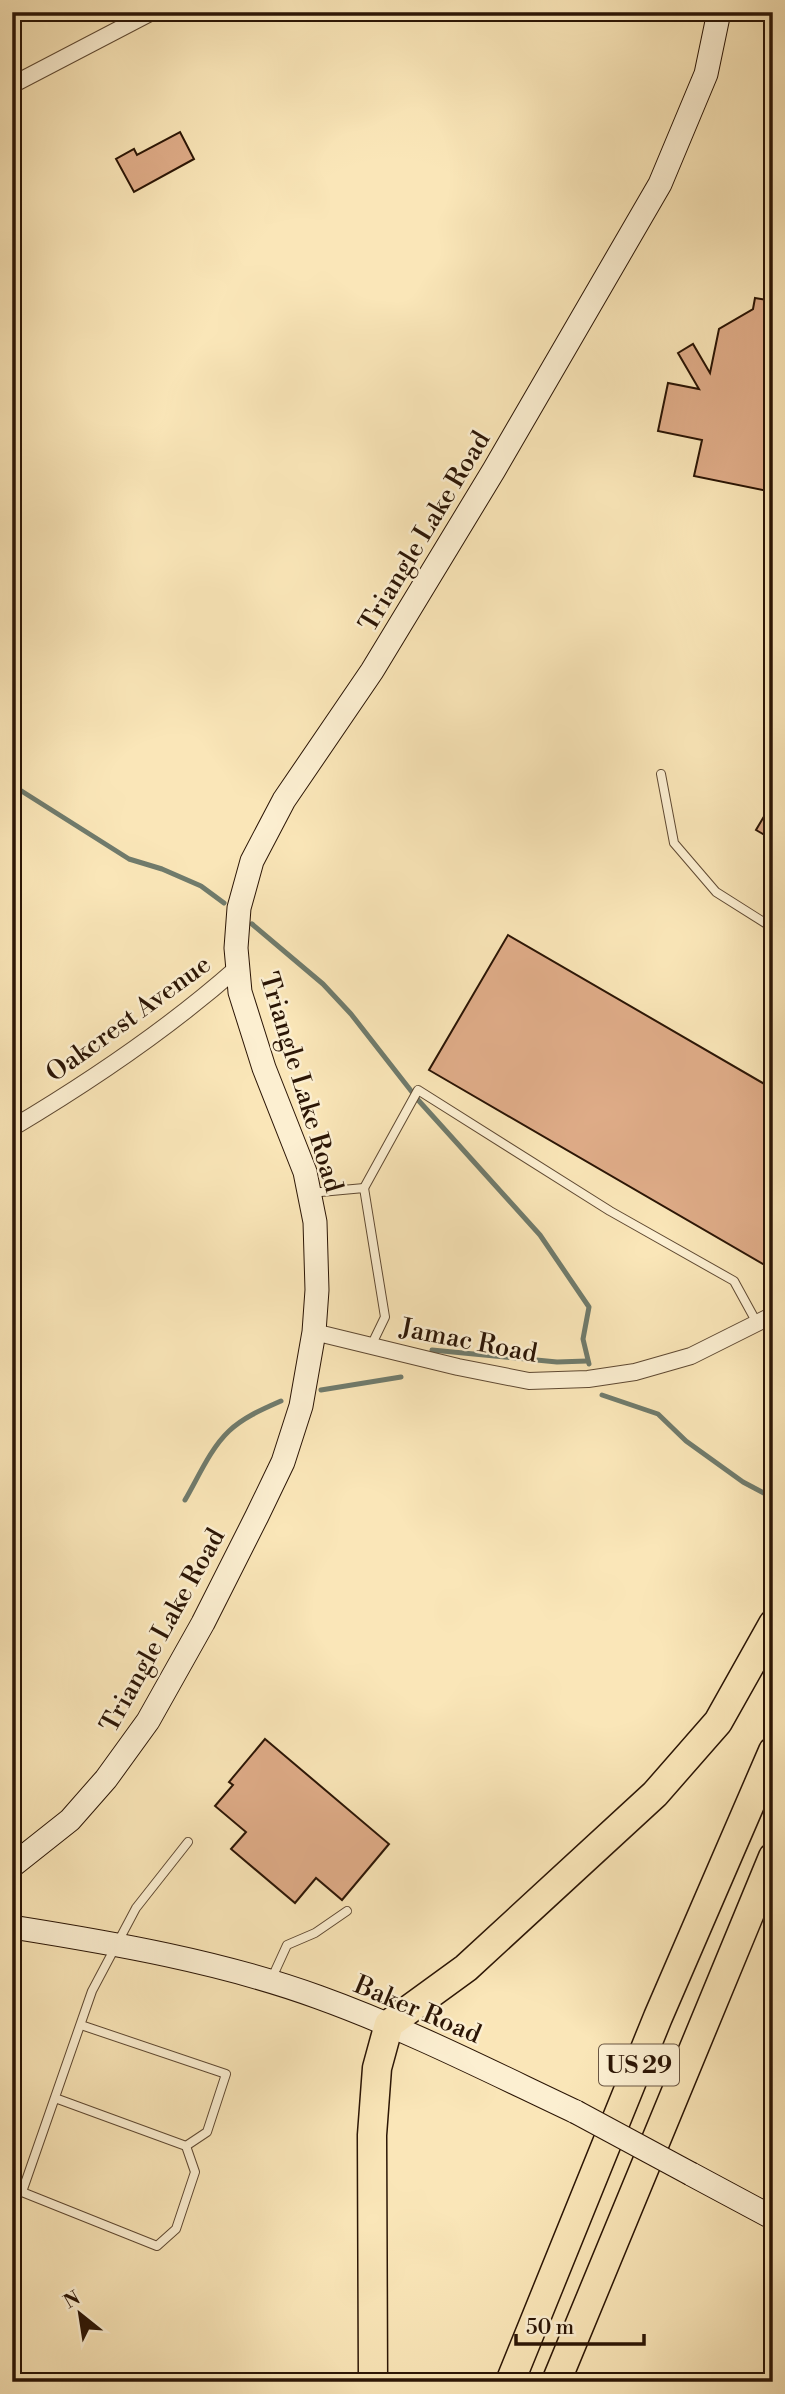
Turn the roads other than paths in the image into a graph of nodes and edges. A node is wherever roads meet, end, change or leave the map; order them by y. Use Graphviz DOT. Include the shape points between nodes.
graph roads {
  1 [pos="37,12"];
  2 [pos="152,12"];
  3 [pos="719,12"];
  4 [pos="12,19"];
  5 [pos="12,85"];
  6 [pos="661,774"];
  7 [pos="773,928"];
  8 [pos="237,968"];
  9 [pos="12,1128"];
  10 [pos="364,1188"];
  11 [pos="309,1193"];
  12 [pos="773,1315"];
  13 [pos="757,1324"];
  14 [pos="314,1332"];
  15 [pos="371,1346"];
  16 [pos="773,1624"];
  17 [pos="773,1751"];
  18 [pos="188,1842"];
  19 [pos="773,1857"];
  20 [pos="12,1866"];
  21 [pos="347,1911"];
  22 [pos="12,1927"];
  23 [pos="118,1945"];
  24 [pos="270,1982"];
  25 [pos="389,2024"];
  26 [pos="81,2025"];
  27 [pos="55,2098"];
  28 [pos="186,2146"];
  29 [pos="773,2218"];
  30 [pos="373,2382"];
  31 [pos="509,2382"];
  32 [pos="556,2382"];
  1 -- 4 [label="lane"];
  2 -- 5 [label="street"];
  3 -- 8 [label="street, Triangle Lake Road" via="706,74 660,184 494,470 372,671 284,800 252,862 239,908"];
  6 -- 7 [label="lane" via="674,842 716,892"];
  8 -- 9 [label="street, Oakcrest Avenue" via="82,1086"];
  8 -- 11 [label="street, Triangle Lake Road" via="247,1018"];
  10 -- 11 [label="lane"];
  10 -- 13 [label="lane" via="418,1090 610,1212 734,1281"];
  10 -- 15 [label="lane" via="385,1317"];
  11 -- 14 [label="street, Triangle Lake Road" via="315,1223"];
  12 -- 13 [label="street, Jamac Road"];
  13 -- 15 [label="street, Jamac Road" via="691,1356 588,1379 528,1381"];
  14 -- 15 [label="street, Jamac Road"];
  14 -- 20 [label="street, Triangle Lake Road" via="300,1406 283,1462 154,1710 70,1821"];
  16 -- 25 [label="highway" via="718,1721 655,1794 466,1968"];
  17 -- 31 [label="highway, US 29"];
  18 -- 23 [label="lane" via="136,1908"];
  19 -- 32 [label="highway, US 29"];
  21 -- 24 [label="lane" via="287,1945"];
  22 -- 23 [label="street, Baker Road"];
  23 -- 24 [label="street, Baker Road"];
  23 -- 26 [label="lane"];
  24 -- 25 [label="street, Baker Road"];
  25 -- 29 [label="street, Baker Road, bridge" via="576,2112"];
  25 -- 30 [label="highway" via="377,2068 372,2136"];
  26 -- 27 [label="lane"];
  26 -- 28 [label="lane" via="226,2074 207,2132"];
  27 -- 28 [label="lane"];
  27 -- 28 [label="lane" via="22,2193 157,2246 176,2229 195,2172"];
}
